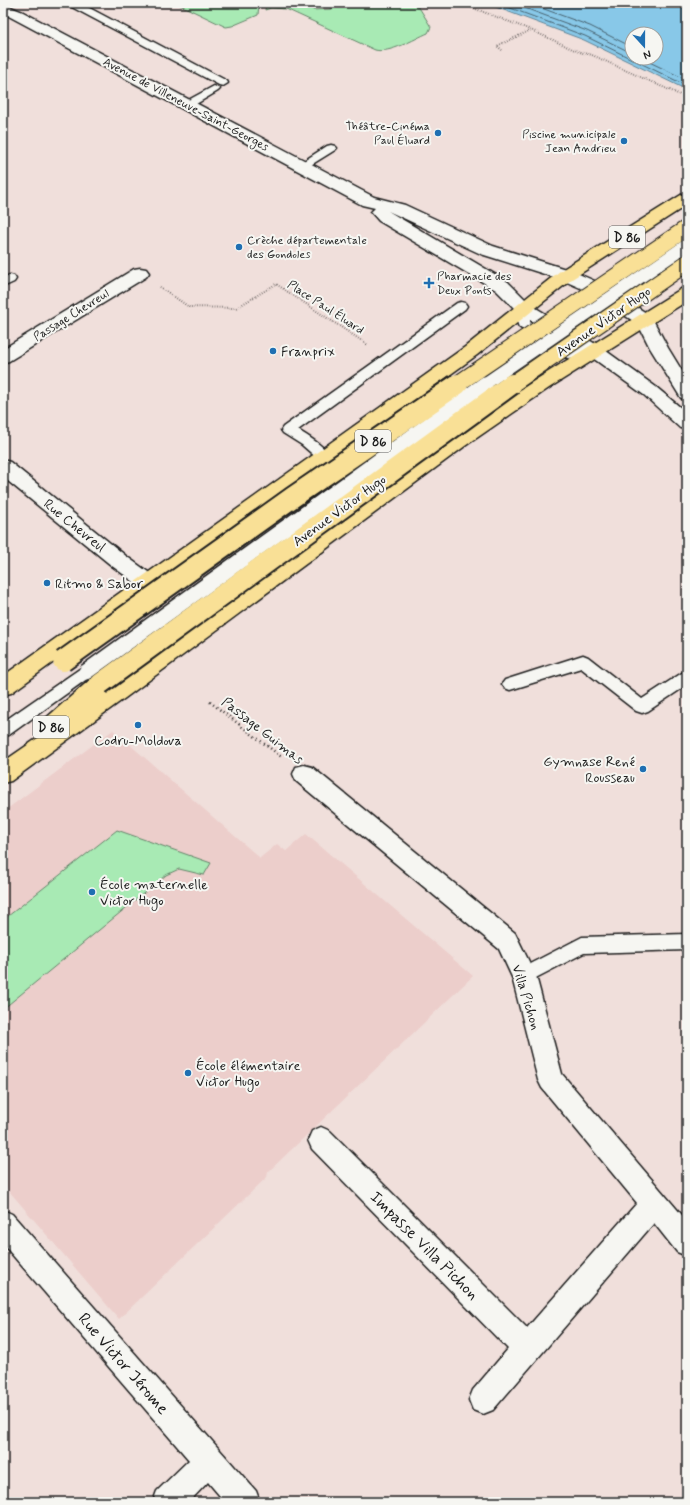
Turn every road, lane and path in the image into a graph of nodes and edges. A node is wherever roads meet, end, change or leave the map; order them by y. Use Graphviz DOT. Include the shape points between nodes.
graph roads {
  1 [pos="72,3"];
  2 [pos="460,3"];
  3 [pos="3,8"];
  4 [pos="531,30"];
  5 [pos="502,50"];
  6 [pos="687,98"];
  7 [pos="187,105"];
  8 [pos="331,148"];
  9 [pos="302,166"];
  10 [pos="687,198"];
  11 [pos="368,201"];
  12 [pos="687,228"];
  13 [pos="687,245"];
  14 [pos="687,263"];
  15 [pos="140,273"];
  16 [pos="566,275"];
  17 [pos="687,293"];
  18 [pos="461,306"];
  19 [pos="525,309"];
  20 [pos="645,320"];
  21 [pos="596,352"];
  22 [pos="3,357"];
  23 [pos="388,357"];
  24 [pos="687,394"];
  25 [pos="687,423"];
  26 [pos="324,456"];
  27 [pos="3,467"];
  28 [pos="148,582"];
  29 [pos="687,677"];
  30 [pos="93,678"];
  31 [pos="510,684"];
  32 [pos="3,686"];
  33 [pos="3,694"];
  34 [pos="210,702"];
  35 [pos="3,730"];
  36 [pos="3,773"];
  37 [pos="304,774"];
  38 [pos="687,942"];
  39 [pos="524,976"];
  40 [pos="321,1140"];
  41 [pos="654,1202"];
  42 [pos="3,1223"];
  43 [pos="687,1242"];
  44 [pos="528,1349"];
  45 [pos="483,1400"];
  46 [pos="209,1461"];
  47 [pos="168,1502"];
  48 [pos="245,1502"];
  1 -- 7 [label="lane" via="218,86"];
  2 -- 4 [label="path"];
  3 -- 7 [label="main road, Avenue de Villeneuve-Saint-Georges"];
  4 -- 5 [label="path" via="497,46"];
  4 -- 6 [label="path"];
  7 -- 9 [label="main road, Avenue de Villeneuve-Saint-Georges"];
  8 -- 9 [label="lane"];
  9 -- 11 [label="main road, Avenue de Villeneuve-Saint-Georges"];
  10 -- 16 [label="main road, D 86"];
  11 -- 16 [label="main road, Avenue de Villeneuve-Saint-Georges" via="399,209 488,250"];
  11 -- 19 [label="main road, Avenue de Villeneuve-Saint-Georges" via="384,217 502,286"];
  12 -- 33 [label="main road, Avenue Victor Hugo / D 86, bridge" via="293,497 63,661"];
  13 -- 30 [label="lane, Avenue Victor Hugo, bridge" via="413,434"];
  14 -- 30 [label="main road, Avenue Victor Hugo / D 86, bridge"];
  15 -- 22 [label="main road, Passage Chevreul"];
  15 -- 23 [label="path, Place Paul Éluard" via="189,307 236,308 276,284"];
  16 -- 19 [label="main road, D 86"];
  16 -- 20 [label="main road, Avenue de Villeneuve-Saint-Georges" via="591,286"];
  17 -- 20 [label="main road, Avenue Victor Hugo / D 86"];
  18 -- 23 [label="lane"];
  19 -- 21 [label="main road, Avenue de Villeneuve-Saint-Georges"];
  19 -- 26 [label="main road, D 86" via="471,351"];
  20 -- 21 [label="main road, Avenue Victor Hugo / D 86"];
  20 -- 24 [label="main road"];
  21 -- 25 [label="main road, Avenue de Villeneuve-Saint-Georges" via="650,391"];
  21 -- 36 [label="main road, Avenue Victor Hugo / D 86" via="536,387 458,440 141,676"];
  23 -- 26 [label="lane" via="288,430"];
  26 -- 28 [label="main road, D 86"];
  27 -- 28 [label="main road, Rue Chevreul"];
  28 -- 32 [label="main road, D 86"];
  29 -- 31 [label="lane" via="642,707 583,661"];
  30 -- 35 [label="lane, Avenue Victor Hugo"];
  30 -- 36 [label="main road, Avenue Victor Hugo / D 86"];
  34 -- 37 [label="path, Passage Guimas"];
  37 -- 39 [label="main road, Villa Pichon" via="507,941"];
  38 -- 39 [label="lane" via="582,945"];
  39 -- 41 [label="main road, Villa Pichon" via="551,1080"];
  40 -- 44 [label="main road, Impasse Villa Pichon"];
  41 -- 43 [label="main road, Villa Pichon"];
  41 -- 44 [label="main road"];
  42 -- 46 [label="main road, Rue Victor Jérome"];
  44 -- 45 [label="main road"];
  46 -- 47 [label="main road"];
  46 -- 48 [label="main road, Rue Victor Jérome"];
}
